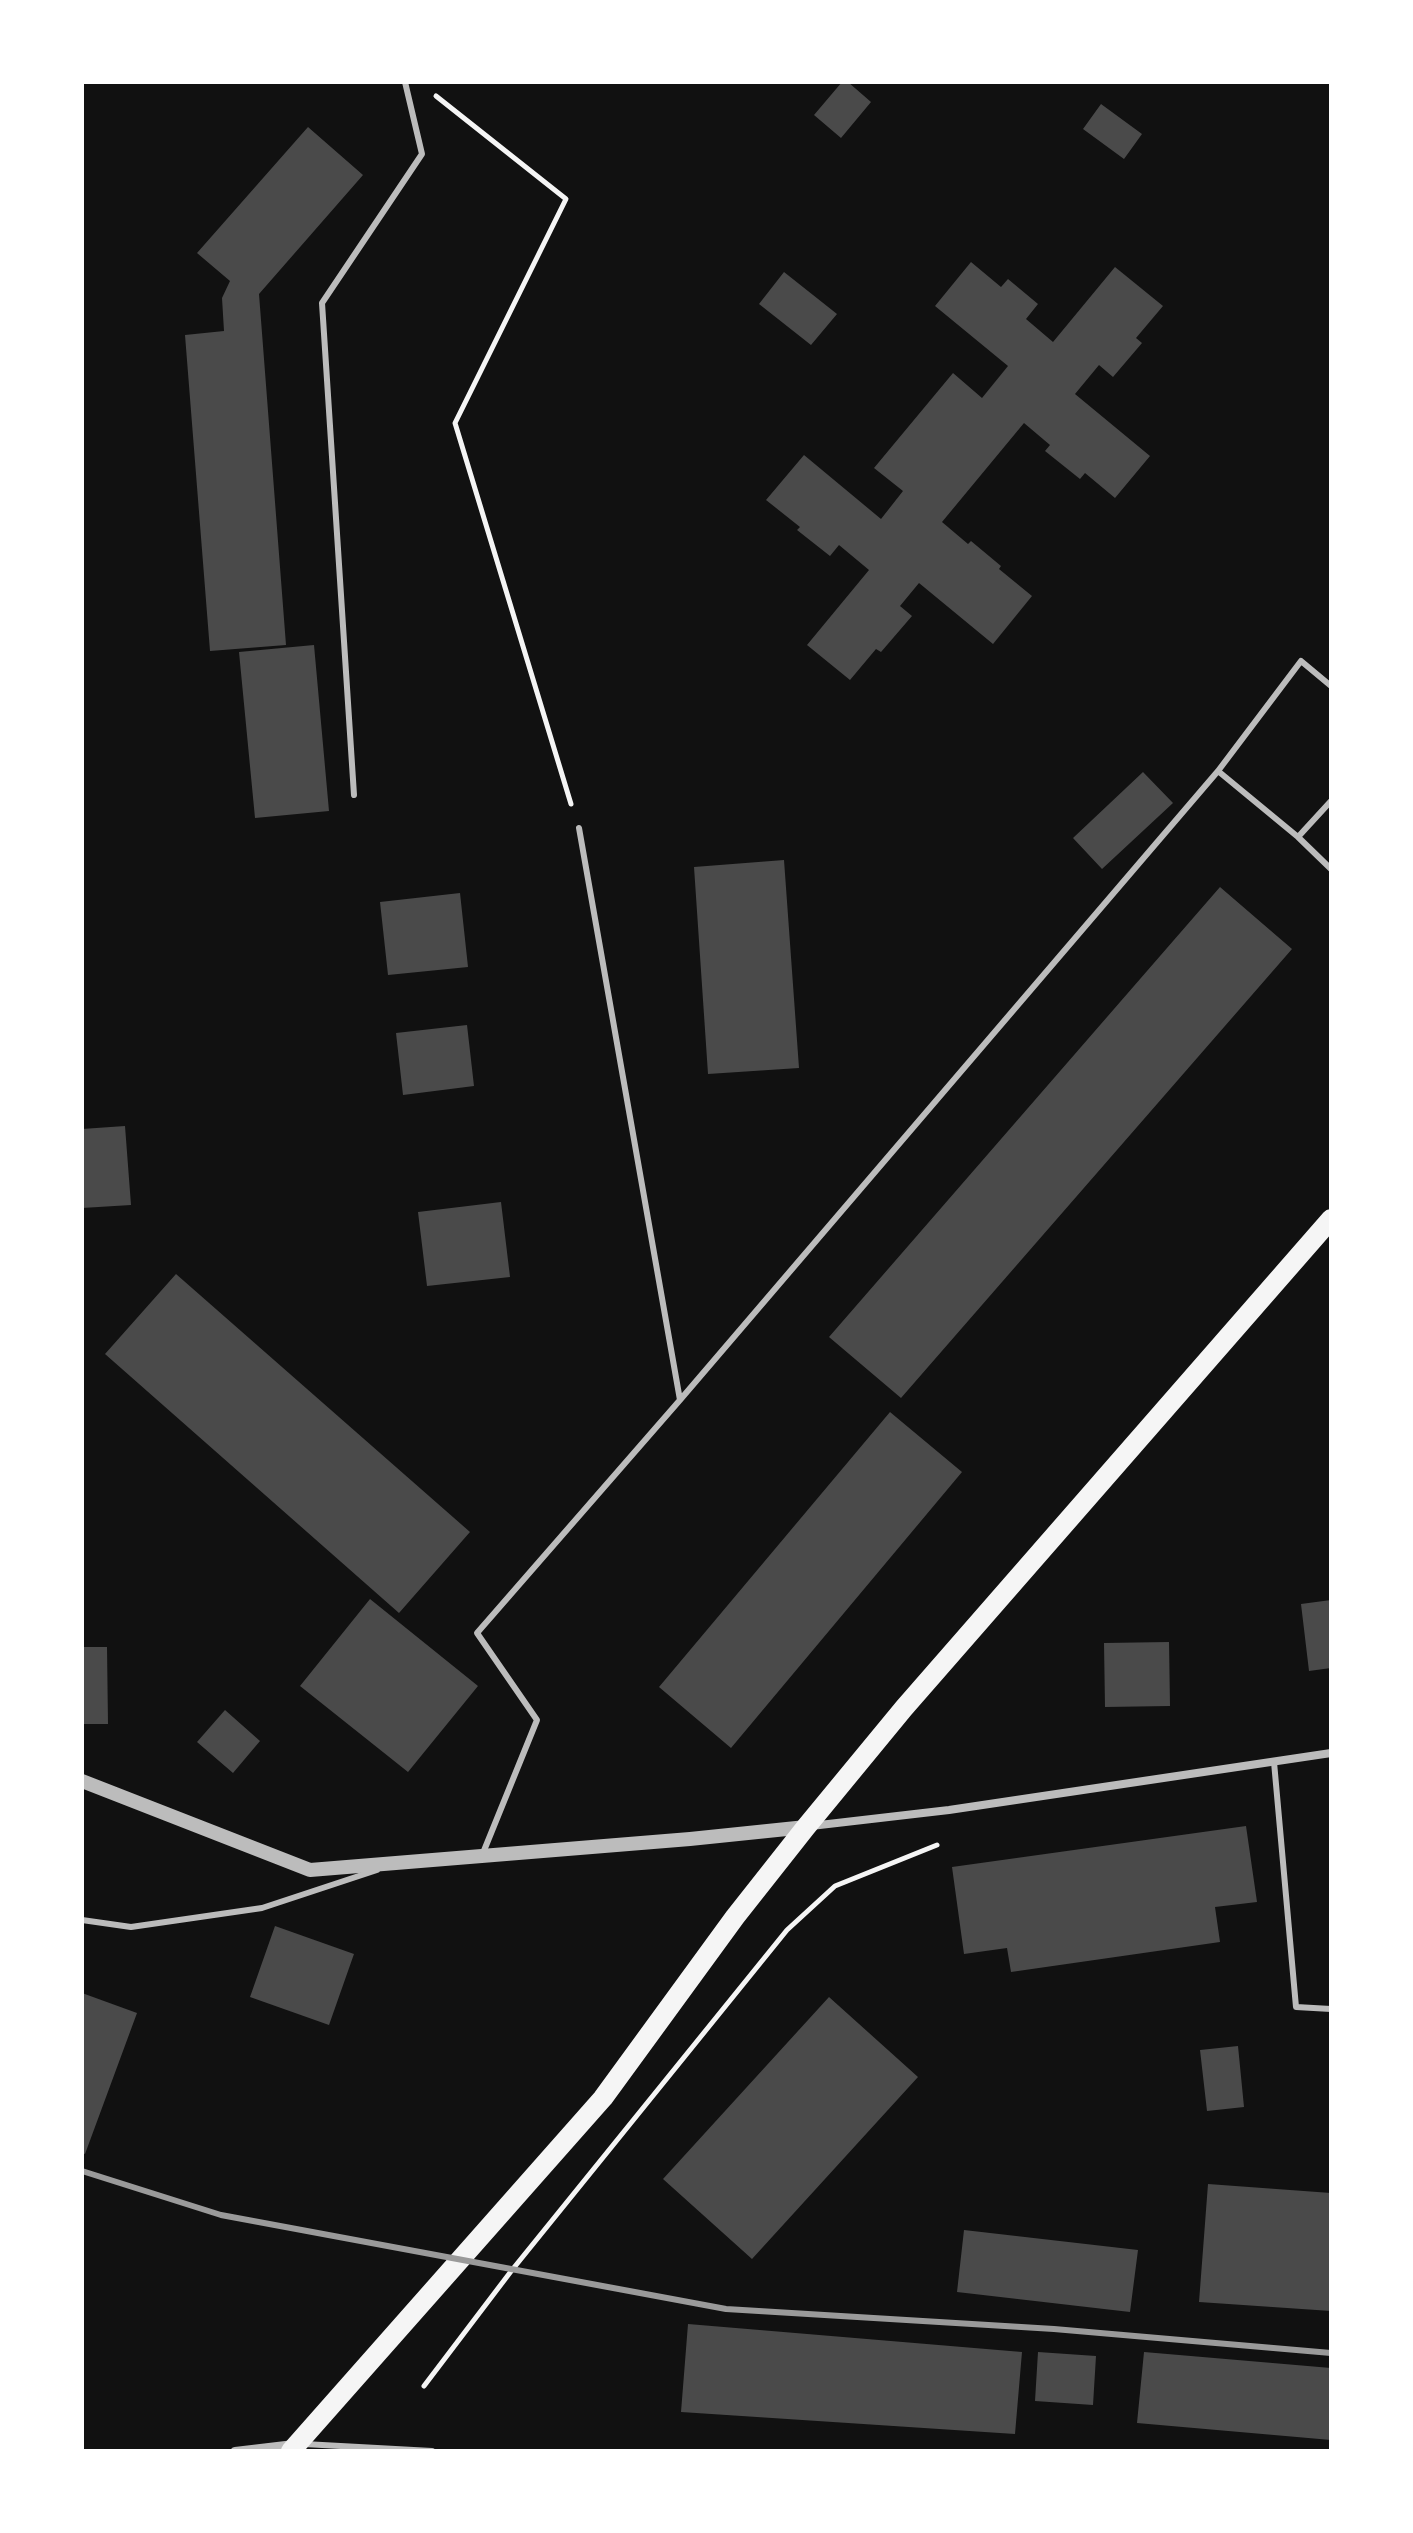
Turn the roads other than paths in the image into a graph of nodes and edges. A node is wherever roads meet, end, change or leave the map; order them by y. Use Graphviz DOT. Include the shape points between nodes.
graph roads {
  1 [pos="405,82"];
  2 [pos="1331,686"];
  3 [pos="1218,771"];
  4 [pos="354,795"];
  5 [pos="1331,801"];
  6 [pos="579,828"];
  7 [pos="1298,837"];
  8 [pos="1331,869"];
  9 [pos="1331,1219"];
  10 [pos="680,1400"];
  11 [pos="1331,1753"];
  12 [pos="1274,1762"];
  13 [pos="82,1781"];
  14 [pos="806,1827"];
  15 [pos="482,1855"];
  16 [pos="400,1862"];
  17 [pos="82,1920"];
  18 [pos="1331,2009"];
  19 [pos="294,2447"];
  20 [pos="235,2451"];
  21 [pos="432,2451"];
  1 -- 4 [label="lane" via="422,154 322,303"];
  2 -- 3 [label="lane" via="1301,661"];
  3 -- 7 [label="lane"];
  3 -- 10 [label="lane"];
  5 -- 7 [label="lane"];
  6 -- 10 [label="lane"];
  7 -- 8 [label="lane"];
  9 -- 14 [label="main road"];
  10 -- 15 [label="lane" via="477,1633 537,1720"];
  11 -- 12 [label="street"];
  12 -- 14 [label="street"];
  12 -- 18 [label="lane" via="1296,2007"];
  13 -- 16 [label="street" via="310,1870"];
  14 -- 15 [label="street"];
  14 -- 19 [label="main road" via="603,2098"];
  15 -- 16 [label="street"];
  16 -- 17 [label="lane" via="262,1908 131,1927"];
  19 -- 20 [label="street"];
  19 -- 21 [label="lane"];
}
